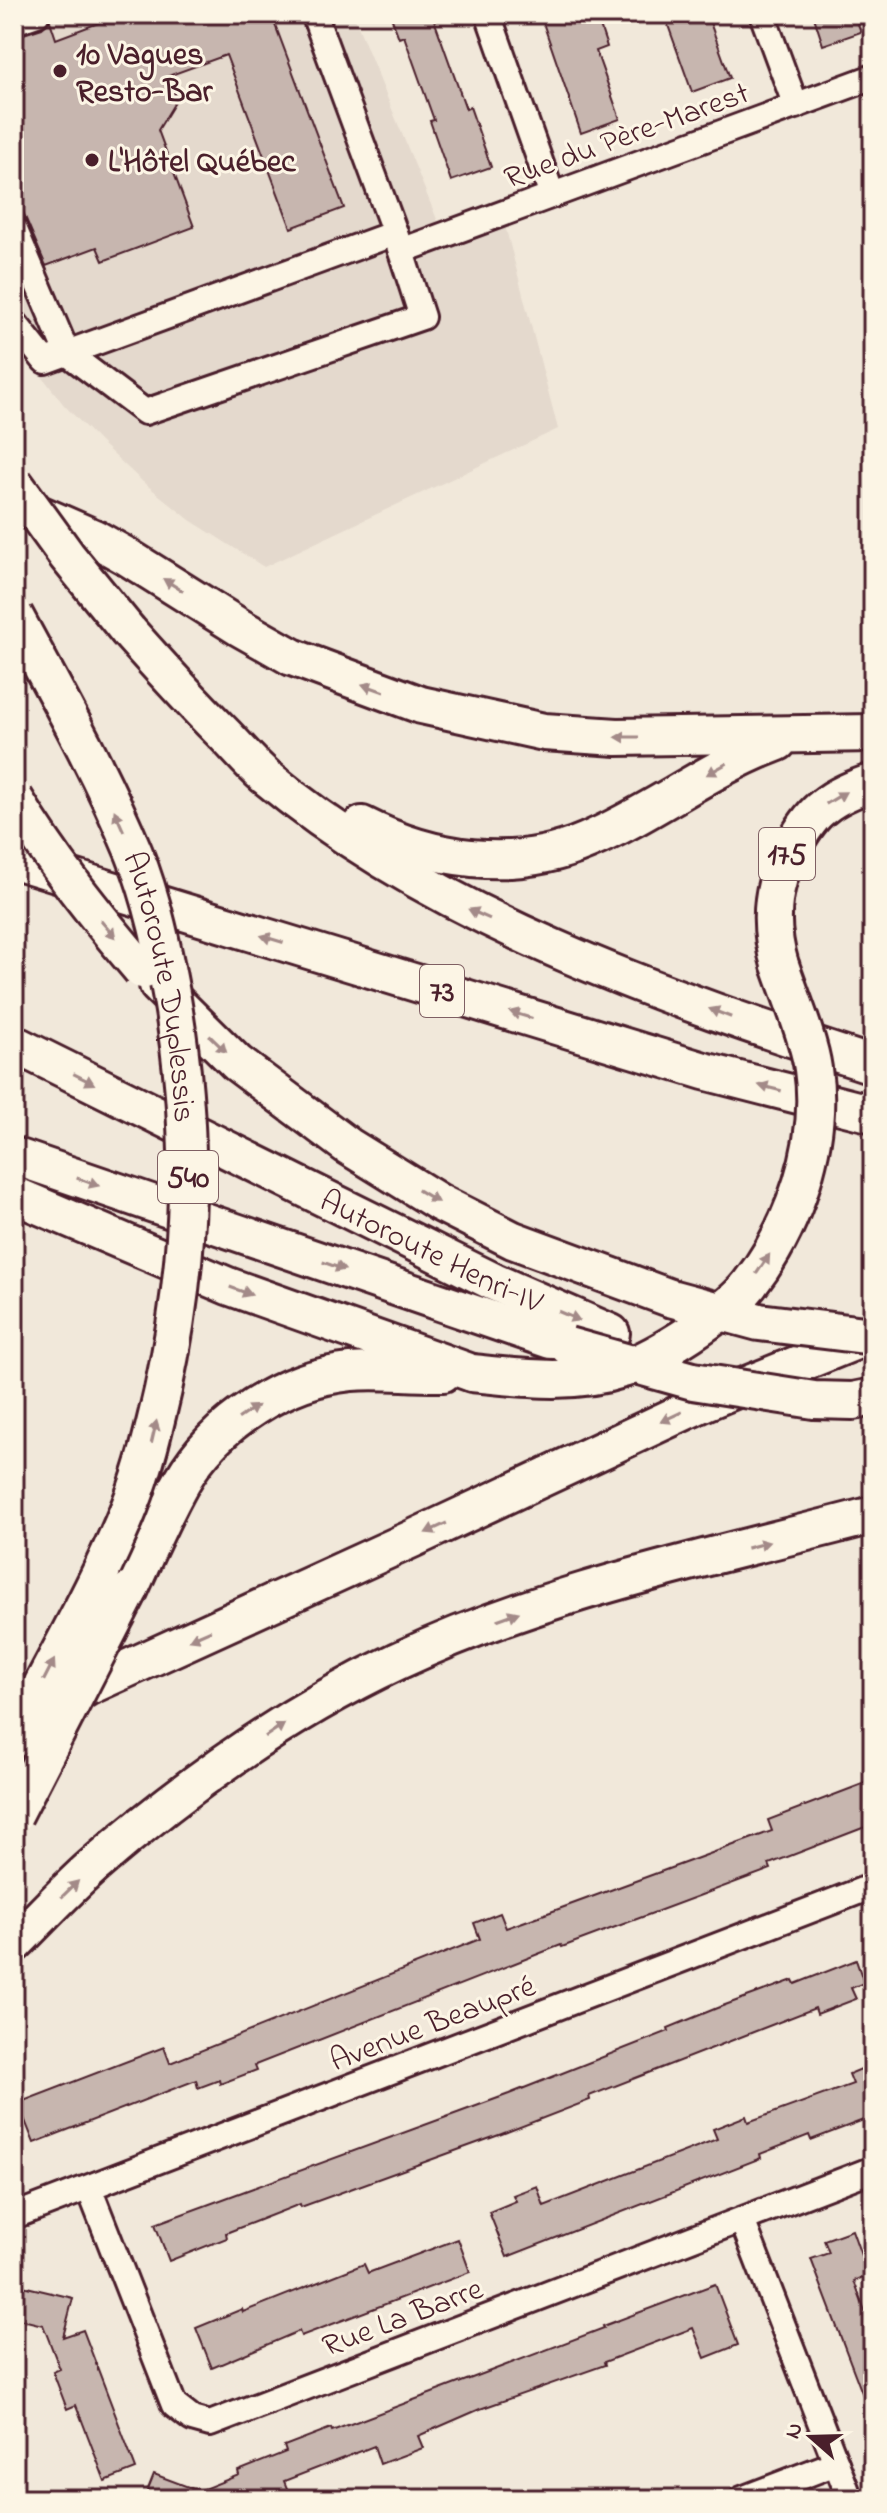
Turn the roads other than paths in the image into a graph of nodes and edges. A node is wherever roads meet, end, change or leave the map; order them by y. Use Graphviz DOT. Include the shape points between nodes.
graph roads {
  1 [pos="37,14"];
  2 [pos="314,14"];
  3 [pos="488,14"];
  4 [pos="762,14"];
  5 [pos="14,22"];
  6 [pos="873,77"];
  7 [pos="796,106"];
  8 [pos="552,195"];
  9 [pos="14,228"];
  10 [pos="398,242"];
  11 [pos="14,322"];
  12 [pos="56,357"];
  13 [pos="14,483"];
  14 [pos="14,503"];
  15 [pos="14,615"];
  16 [pos="204,713"];
  17 [pos="873,734"];
  18 [pos="873,782"];
  19 [pos="14,798"];
  20 [pos="14,860"];
  21 [pos="14,1044"];
  22 [pos="873,1065"];
  23 [pos="873,1114"];
  24 [pos="14,1156"];
  25 [pos="14,1195"];
  26 [pos="873,1335"];
  27 [pos="472,1373"];
  28 [pos="873,1389"];
  29 [pos="873,1397"];
  30 [pos="873,1515"];
  31 [pos="14,1732"];
  32 [pos="14,1739"];
  33 [pos="14,1815"];
  34 [pos="873,1886"];
  35 [pos="14,1944"];
  36 [pos="873,2169"];
  37 [pos="89,2188"];
  38 [pos="14,2216"];
  39 [pos="742,2220"];
  40 [pos="836,2463"];
  41 [pos="742,2499"];
  42 [pos="850,2499"];
  1 -- 5 [label="street"];
  2 -- 10 [label="street"];
  3 -- 8 [label="street"];
  4 -- 7 [label="street"];
  6 -- 7 [label="street, Rue du Père-Marest"];
  7 -- 8 [label="street, Rue du Père-Marest"];
  8 -- 10 [label="street, Rue du Père-Marest"];
  9 -- 12 [label="street"];
  10 -- 12 [label="street, Rue du Père-Marest"];
  10 -- 12 [label="street" via="422,317 145,412"];
  11 -- 12 [label="street"];
  13 -- 16 [label="highway, bridge" via="128,631"];
  17 -- 14 [label="highway, one-way" via="617,737 544,732 421,705 292,657 105,544"];
  32 -- 15 [label="highway, Autoroute Duplessis / 540, one-way, bridge" via="107,1557 151,1445 174,1339 187,1230 188,1129 165,961 134,855 83,744"];
  17 -- 16 [label="highway, one-way" via="780,741 740,756 586,842 537,856 489,860 391,840 353,820"];
  22 -- 16 [label="highway, one-way" via="767,1031 470,910 342,834 263,775"];
  27 -- 18 [label="highway, 175, one-way, bridge" via="567,1380 621,1369 657,1354 747,1288 777,1243 802,1188 812,1129 813,1068 773,942 772,900 783,860 804,828 822,807"];
  19 -- 26 [label="highway, one-way, bridge" via="87,906 142,970 237,1063 374,1163 513,1240 670,1298 759,1322"];
  23 -- 20 [label="highway, 73, one-way" via="704,1071"];
  21 -- 28 [label="highway, Autoroute Henri-IV, one-way" via="494,1282 611,1333 691,1358 790,1379"];
  24 -- 29 [label="highway, one-way, bridge" via="568,1346 693,1381 814,1400"];
  25 -- 27 [label="highway, one-way" via="228,1286"];
  26 -- 31 [label="highway, one-way" via="707,1401 87,1687"];
  33 -- 27 [label="highway, one-way, bridge" via="183,1478 234,1422 282,1389 310,1379 352,1372"];
  35 -- 30 [label="highway, one-way" via="91,1868 184,1792 299,1714 398,1661 501,1618 607,1584"];
  34 -- 37 [label="street, Avenue Beaupré"];
  36 -- 39 [label="street, Rue La Barre"];
  37 -- 38 [label="street, Avenue Beaupré"];
  37 -- 39 [label="street, Rue La Barre" via="174,2405 210,2424"];
  39 -- 40 [label="street"];
  40 -- 41 [label="street"];
  40 -- 42 [label="street"];
}
